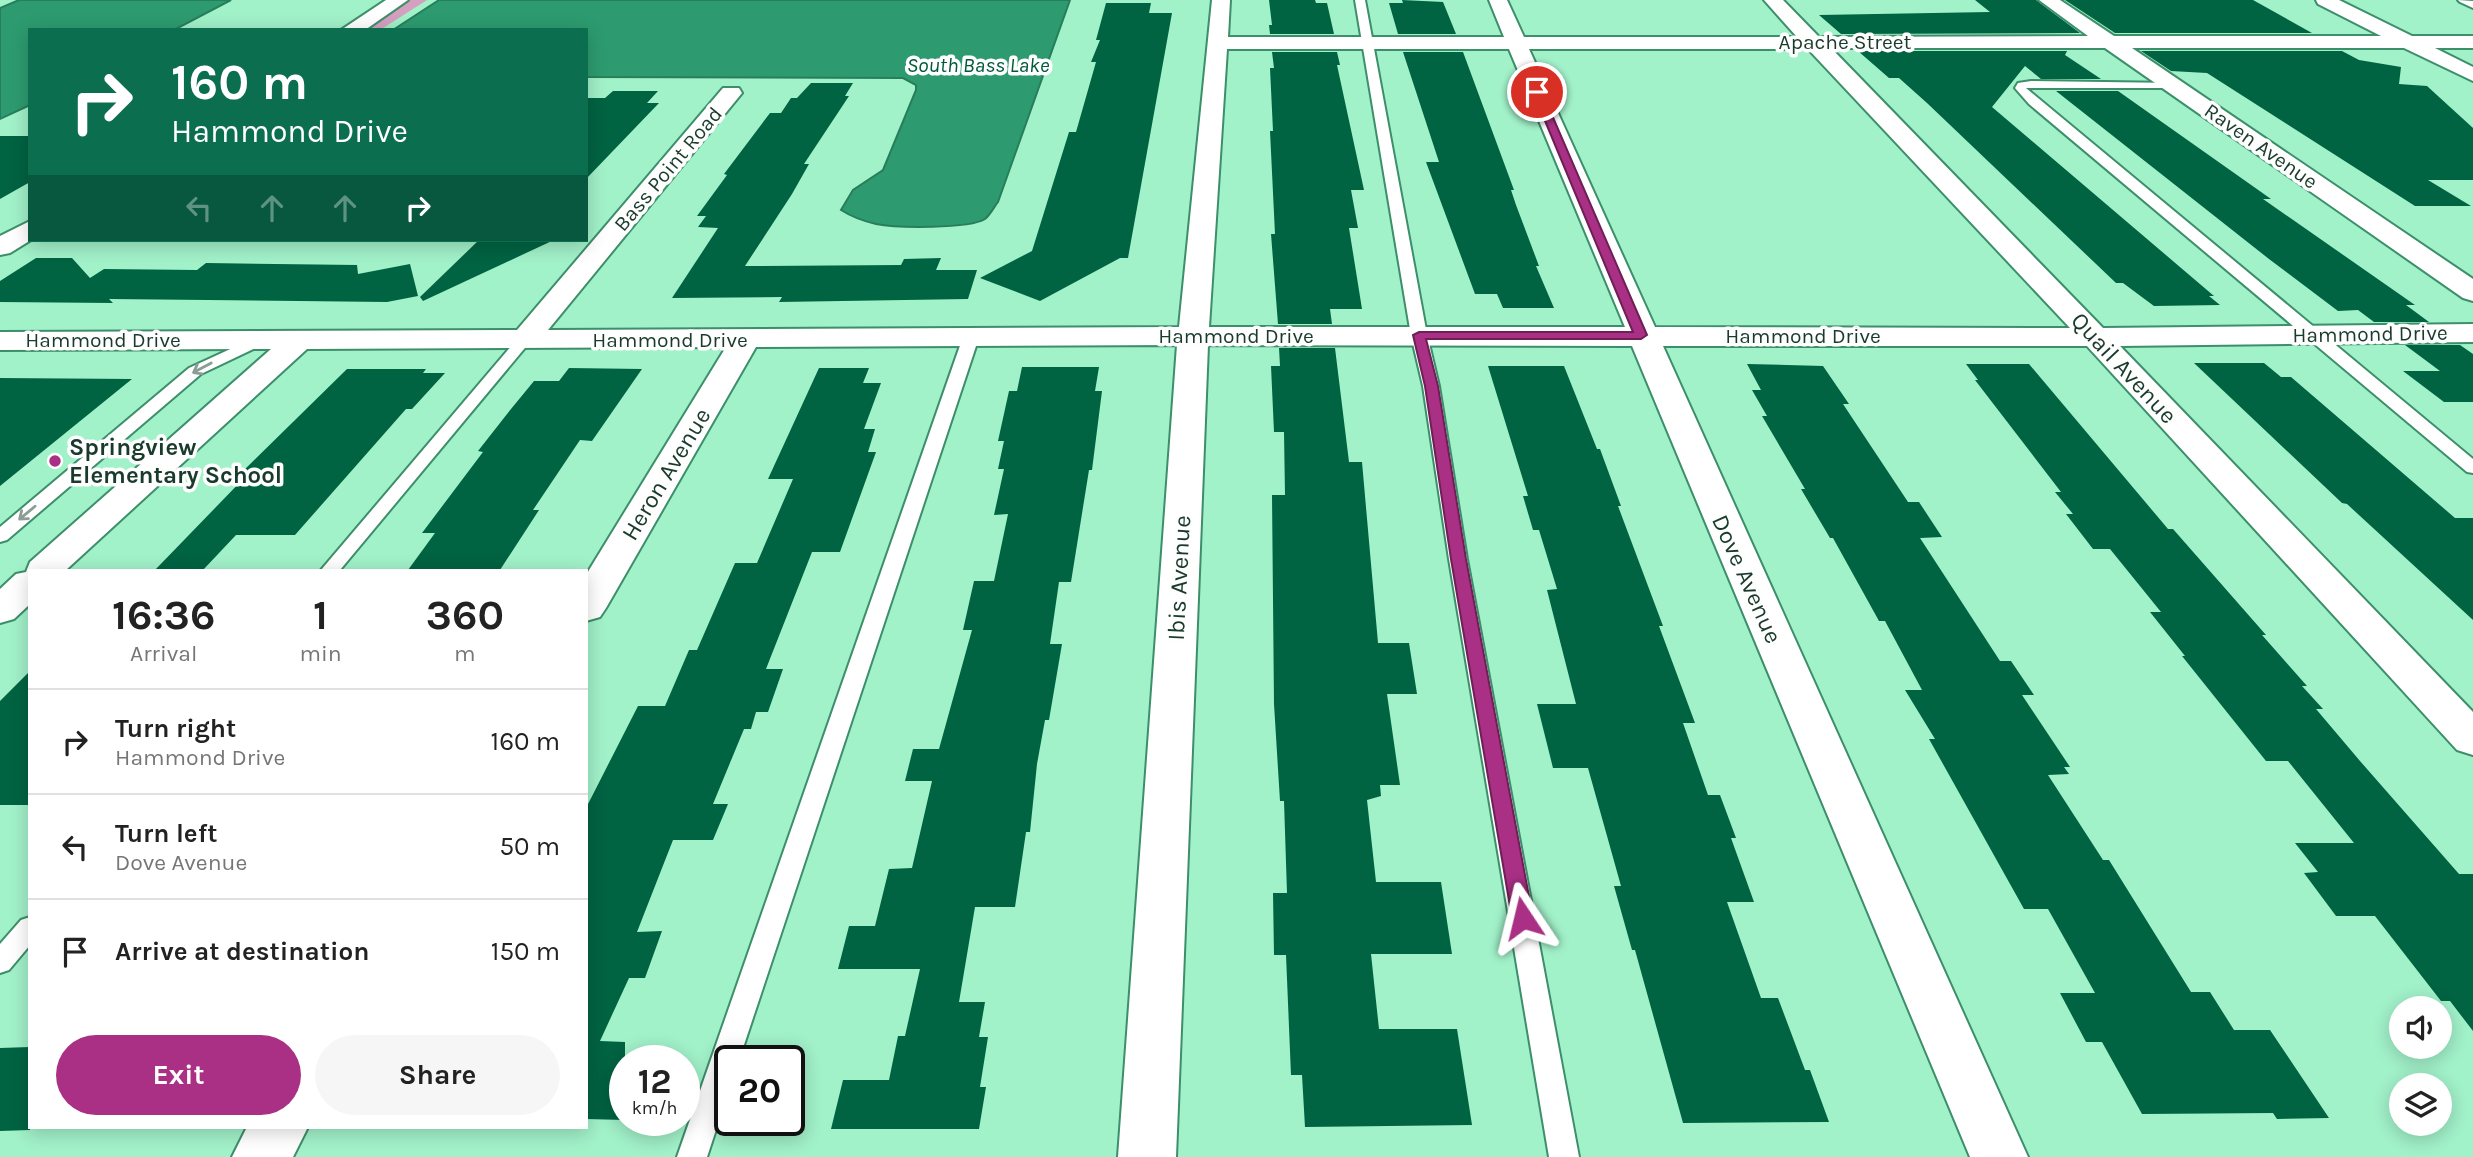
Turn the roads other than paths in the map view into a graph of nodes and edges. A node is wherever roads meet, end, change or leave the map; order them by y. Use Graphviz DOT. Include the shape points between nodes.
graph roads {
  1 [pos="399,0"];
  2 [pos="1221,0"];
  3 [pos="1360,0"];
  4 [pos="1498,0"];
  5 [pos="1773,0"];
  6 [pos="2048,0"];
  7 [pos="2325,0"];
  8 [pos="2463,0"];
  9 [pos="2473,5"];
  10 [pos="354,28"];
  11 [pos="1813,42"];
  12 [pos="2109,42"];
  13 [pos="2409,42"];
  14 [pos="2473,42"];
  15 [pos="1217,43"];
  16 [pos="1367,43"];
  17 [pos="1517,43"];
  18 [pos="2473,75"];
  19 [pos="2172,85"];
  20 [pos="732,93"];
  21 [pos="28,230"];
  22 [pos="0,247"];
  23 [pos="2473,292"];
  24 [pos="2473,333"];
  25 [pos="1419,335"];
  26 [pos="1641,335"];
  27 [pos="2312,335"];
  28 [pos="1193,336"];
  29 [pos="2095,337"];
  30 [pos="971,338"];
  31 [pos="263,339"];
  32 [pos="300,339"];
  33 [pos="524,340"];
  34 [pos="745,340"];
  35 [pos="0,341"];
  36 [pos="2473,468"];
  37 [pos="0,536"];
  38 [pos="45,569"];
  39 [pos="331,569"];
  40 [pos="28,585"];
  41 [pos="588,605"];
  42 [pos="0,610"];
  43 [pos="2473,739"];
  44 [pos="28,928"];
  45 [pos="0,962"];
  46 [pos="278,1129"];
  47 [pos="261,1157"];
  48 [pos="692,1157"];
  49 [pos="1147,1157"];
  50 [pos="1564,1157"];
  51 [pos="1999,1157"];
  1 -- 10 [label="street"];
  2 -- 15 [label="street, Ibis Avenue"];
  3 -- 16 [label="lane"];
  4 -- 17 [label="street, Dove Avenue"];
  5 -- 11 [label="street, Quail Avenue"];
  6 -- 12 [label="street, Raven Avenue"];
  7 -- 13 [label="street"];
  8 -- 9 [label="lane"];
  11 -- 12 [label="street, Apache Street"];
  11 -- 17 [label="street, Apache Street"];
  11 -- 29 [label="street, Quail Avenue"];
  12 -- 13 [label="street, Apache Street"];
  12 -- 19 [label="street, Raven Avenue"];
  13 -- 14 [label="street, Apache Street"];
  13 -- 18 [label="street"];
  15 -- 16 [label="street, Apache Street"];
  15 -- 28 [label="street, Ibis Avenue"];
  16 -- 17 [label="street, Apache Street"];
  16 -- 25 [label="lane"];
  17 -- 26 [label="street, Dove Avenue"];
  19 -- 23 [label="street, Raven Avenue"];
  19 -- 27 [label="lane" via="2031,83 2020,88"];
  20 -- 33 [label="street, Bass Point Road"];
  21 -- 22 [label="street"];
  24 -- 27 [label="street, Hammond Drive"];
  25 -- 26 [label="street, Hammond Drive"];
  25 -- 28 [label="street, Hammond Drive"];
  25 -- 50 [label="lane" via="1432,386 1458,559"];
  26 -- 29 [label="street, Hammond Drive"];
  26 -- 51 [label="street, Dove Avenue"];
  27 -- 29 [label="street, Hammond Drive"];
  27 -- 36 [label="lane"];
  28 -- 30 [label="street, Hammond Drive"];
  28 -- 49 [label="street, Ibis Avenue"];
  29 -- 43 [label="street, Quail Avenue"];
  30 -- 34 [label="street, Hammond Drive"];
  30 -- 48 [label="lane"];
  31 -- 32 [label="street, Hammond Drive"];
  31 -- 35 [label="street, Hammond Drive"];
  31 -- 37 [label="lane, one-way" via="195,371"];
  32 -- 33 [label="street, Hammond Drive"];
  32 -- 38 [label="street"];
  33 -- 34 [label="street, Hammond Drive"];
  33 -- 39 [label="lane"];
  34 -- 41 [label="street, Heron Avenue"];
  40 -- 42 [label="street"];
  44 -- 45 [label="lane"];
  46 -- 47 [label="street"];
}
